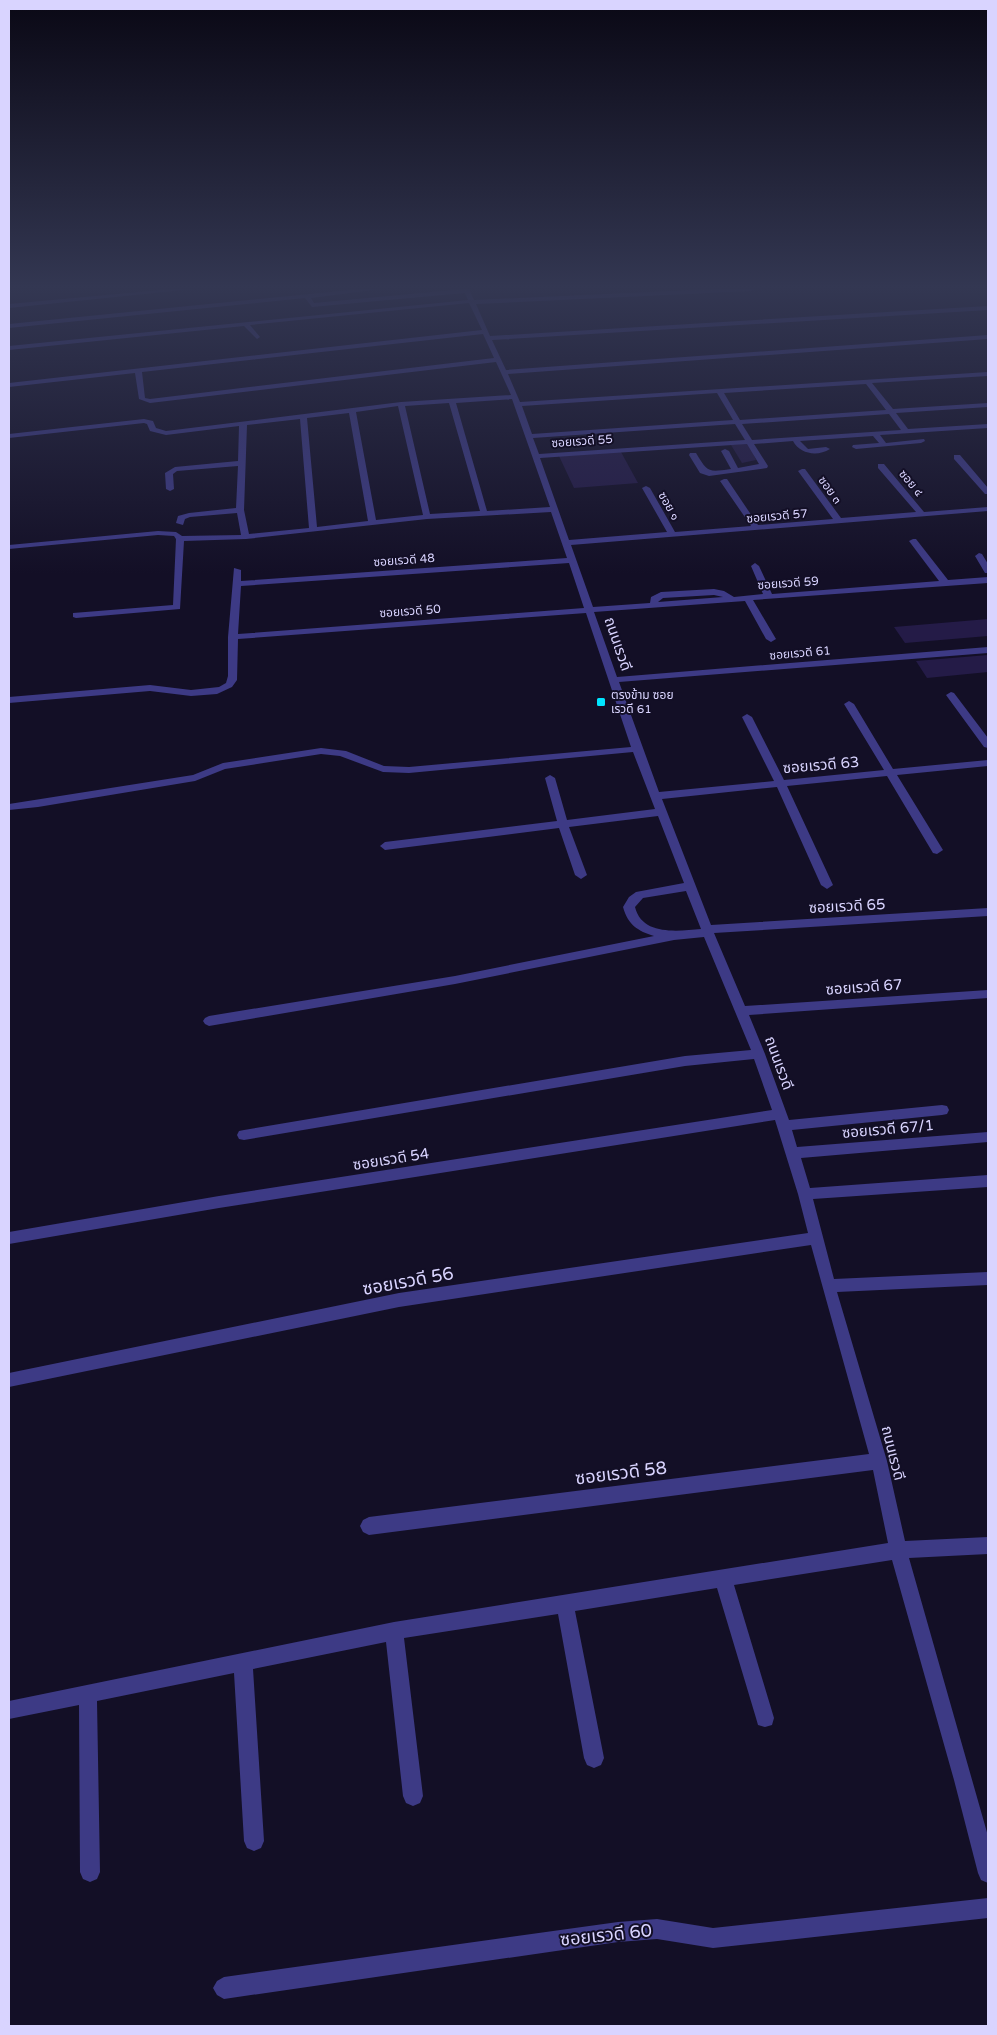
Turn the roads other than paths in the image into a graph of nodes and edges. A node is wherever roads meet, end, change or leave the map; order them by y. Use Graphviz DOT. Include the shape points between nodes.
graph roads {
  1 [pos="140,384"];
  2 [pos="321,384"];
  3 [pos="509,384"];
  4 [pos="822,384"];
  5 [pos="869,384"];
  6 [pos="719,391"];
  7 [pos="516,400"];
  8 [pos="452,402"];
  9 [pos="401,404"];
  10 [pos="988,405"];
  11 [pos="352,410"];
  12 [pos="892,411"];
  13 [pos="303,416"];
  14 [pos="738,421"];
  15 [pos="243,424"];
  16 [pos="988,426"];
  17 [pos="906,431"];
  18 [pos="874,433"];
  19 [pos="9,436"];
  20 [pos="530,436"];
  21 [pos="795,439"];
  22 [pos="921,441"];
  23 [pos="751,442"];
  24 [pos="884,445"];
  25 [pos="856,448"];
  26 [pos="826,449"];
  27 [pos="725,451"];
  28 [pos="537,456"];
  29 [pos="694,456"];
  30 [pos="957,457"];
  31 [pos="242,463"];
  32 [pos="881,466"];
  33 [pos="736,471"];
  34 [pos="802,471"];
  35 [pos="724,481"];
  36 [pos="646,488"];
  37 [pos="170,489"];
  38 [pos="988,492"];
  39 [pos="555,509"];
  40 [pos="988,509"];
  41 [pos="240,510"];
  42 [pos="484,513"];
  43 [pos="923,515"];
  44 [pos="427,516"];
  45 [pos="372,522"];
  46 [pos="839,522"];
  47 [pos="180,523"];
  48 [pos="313,528"];
  49 [pos="757,529"];
  50 [pos="673,535"];
  51 [pos="246,537"];
  52 [pos="180,538"];
  53 [pos="913,541"];
  54 [pos="567,543"];
  55 [pos="9,547"];
  56 [pos="979,556"];
  57 [pos="572,560"];
  58 [pos="754,566"];
  59 [pos="237,570"];
  60 [pos="988,571"];
  61 [pos="988,580"];
  62 [pos="237,584"];
  63 [pos="946,584"];
  64 [pos="769,597"];
  65 [pos="748,599"];
  66 [pos="590,610"];
  67 [pos="76,615"];
  68 [pos="233,637"];
  69 [pos="771,639"];
  70 [pos="988,650"];
  71 [pos="613,680"];
  72 [pos="951,695"];
  73 [pos="9,700"];
  74 [pos="849,704"];
  75 [pos="747,717"];
  76 [pos="988,745"];
  77 [pos="637,749"];
  78 [pos="988,763"];
  79 [pos="890,774"];
  80 [pos="550,778"];
  81 [pos="781,784"];
  82 [pos="656,796"];
  83 [pos="9,807"];
  84 [pos="661,812"];
  85 [pos="563,824"];
  86 [pos="386,846"];
  87 [pos="937,850"];
  88 [pos="581,875"];
  89 [pos="827,885"];
  90 [pos="691,886"];
  91 [pos="988,912"];
  92 [pos="708,930"];
  93 [pos="674,936"];
  94 [pos="988,994"];
  95 [pos="742,1012"];
  96 [pos="209,1021"];
  97 [pos="759,1054"];
  98 [pos="942,1110"];
  99 [pos="781,1120"];
  100 [pos="244,1135"];
  101 [pos="988,1137"];
  102 [pos="791,1153"];
  103 [pos="988,1182"];
  104 [pos="805,1194"];
  105 [pos="9,1238"];
  106 [pos="817,1238"];
  107 [pos="988,1278"];
  108 [pos="828,1286"];
  109 [pos="9,1380"];
  110 [pos="879,1461"];
  111 [pos="369,1526"];
  112 [pos="988,1545"];
  113 [pos="898,1550"];
  114 [pos="723,1578"];
  115 [pos="564,1603"];
  116 [pos="394,1631"];
  117 [pos="243,1662"];
  118 [pos="88,1693"];
  119 [pos="9,1710"];
  120 [pos="764,1718"];
  121 [pos="594,1758"];
  122 [pos="413,1796"];
  123 [pos="254,1841"];
  124 [pos="90,1872"];
  125 [pos="988,1873"];
  126 [pos="988,1908"];
  127 [pos="224,1988"];
  1 -- 2 [label="street" via="142,399 150,401"];
  3 -- 7 [label="street, ถนนเรวดี"];
  4 -- 6 [label="street"];
  5 -- 12 [label="street"];
  6 -- 7 [label="street"];
  6 -- 14 [label="street"];
  7 -- 8 [label="street"];
  7 -- 20 [label="street, ถนนเรวดี"];
  8 -- 9 [label="street"];
  8 -- 42 [label="street"];
  9 -- 11 [label="street"];
  9 -- 44 [label="street"];
  10 -- 12 [label="street"];
  11 -- 13 [label="street"];
  11 -- 45 [label="street"];
  12 -- 14 [label="street"];
  12 -- 17 [label="street"];
  13 -- 15 [label="street"];
  13 -- 48 [label="street"];
  14 -- 20 [label="street"];
  14 -- 23 [label="street"];
  15 -- 19 [label="street" via="166,433 153,429 144,421"];
  15 -- 31 [label="street"];
  16 -- 17 [label="street, ซอยเรวดี 55"];
  17 -- 18 [label="street, ซอยเรวดี 55"];
  18 -- 21 [label="street, ซอยเรวดี 55"];
  18 -- 24 [label="street"];
  20 -- 28 [label="street, ถนนเรวดี"];
  21 -- 23 [label="street, ซอยเรวดี 55"];
  21 -- 26 [label="street" via="804,451"];
  22 -- 24 [label="street"];
  23 -- 28 [label="street, ซอยเรวดี 55"];
  23 -- 33 [label="street" via="764,466"];
  24 -- 25 [label="street"];
  27 -- 33 [label="street"];
  28 -- 39 [label="street, ถนนเรวดี"];
  29 -- 33 [label="street" via="706,473"];
  30 -- 38 [label="street"];
  31 -- 37 [label="street" via="175,469 169,473"];
  31 -- 41 [label="street"];
  32 -- 43 [label="street, ซอย ๔"];
  34 -- 46 [label="street, ซอย ๓"];
  35 -- 49 [label="street"];
  36 -- 50 [label="street, ซอย ๑"];
  39 -- 42 [label="street"];
  39 -- 54 [label="street, ถนนเรวดี"];
  40 -- 43 [label="street, ซอยเรวดี 57"];
  41 -- 47 [label="street" via="189,515 180,518"];
  41 -- 51 [label="street"];
  42 -- 44 [label="street"];
  43 -- 46 [label="street, ซอยเรวดี 57"];
  44 -- 45 [label="street"];
  45 -- 48 [label="street"];
  46 -- 49 [label="street, ซอยเรวดี 57"];
  48 -- 51 [label="street"];
  49 -- 50 [label="street, ซอยเรวดี 57"];
  50 -- 54 [label="street, ซอยเรวดี 57"];
  51 -- 52 [label="street"];
  52 -- 55 [label="street" via="176,534 158,533"];
  52 -- 67 [label="street" via="177,607"];
  53 -- 63 [label="street"];
  54 -- 57 [label="street, ถนนเรวดี"];
  56 -- 60 [label="street"];
  57 -- 62 [label="street, ซอยเรวดี 48"];
  57 -- 66 [label="street, ถนนเรวดี"];
  58 -- 64 [label="street"];
  59 -- 62 [label="street"];
  61 -- 63 [label="street, ซอยเรวดี 59"];
  62 -- 68 [label="street"];
  63 -- 64 [label="street, ซอยเรวดี 59"];
  64 -- 65 [label="street, ซอยเรวดี 59"];
  65 -- 66 [label="street, ซอยเรวดี 59"];
  65 -- 69 [label="street"];
  66 -- 68 [label="street, ซอยเรวดี 50"];
  66 -- 71 [label="street, ถนนเรวดี"];
  68 -- 73 [label="street" via="232,680 218,692 171,692 150,688"];
  70 -- 71 [label="street, ซอยเรวดี 61"];
  71 -- 77 [label="street, ถนนเรวดี"];
  72 -- 76 [label="street"];
  74 -- 79 [label="street"];
  75 -- 81 [label="street"];
  77 -- 82 [label="street, ถนนเรวดี"];
  77 -- 83 [label="street" via="409,770 383,769 342,753 321,751 223,766 195,778"];
  78 -- 79 [label="street, ซอยเรวดี 63"];
  79 -- 81 [label="street, ซอยเรวดี 63"];
  79 -- 87 [label="street"];
  80 -- 85 [label="street"];
  81 -- 82 [label="street, ซอยเรวดี 63"];
  81 -- 89 [label="street"];
  82 -- 84 [label="street, ถนนเรวดี"];
  84 -- 85 [label="street"];
  84 -- 90 [label="street, ถนนเรวดี"];
  85 -- 86 [label="street"];
  85 -- 88 [label="street"];
  90 -- 92 [label="street, ถนนเรวดี"];
  90 -- 93 [label="street" via="640,895 629,907 636,924"];
  91 -- 92 [label="street, ซอยเรวดี 65"];
  92 -- 93 [label="street, ซอยเรวดี 65"];
  92 -- 95 [label="street, ถนนเรวดี"];
  93 -- 96 [label="street, ซอยเรวดี 65" via="456,980"];
  94 -- 95 [label="street, ซอยเรวดี 67"];
  95 -- 97 [label="street, ถนนเรวดี"];
  97 -- 99 [label="street, ถนนเรวดี"];
  97 -- 100 [label="street" via="685,1061"];
  98 -- 99 [label="street, ซอยเรวดี 54"];
  99 -- 102 [label="street, ถนนเรวดี"];
  99 -- 105 [label="street, ซอยเรวดี 54" via="229,1200"];
  101 -- 102 [label="street, ซอยเรวดี 67/1"];
  102 -- 104 [label="street, ถนนเรวดี"];
  103 -- 104 [label="street"];
  104 -- 106 [label="street, ถนนเรวดี"];
  106 -- 108 [label="street, ถนนเรวดี"];
  106 -- 109 [label="street, ซอยเรวดี 56" via="399,1300"];
  107 -- 108 [label="street"];
  108 -- 110 [label="street, ถนนเรวดี"];
  110 -- 111 [label="street, ซอยเรวดี 58"];
  110 -- 113 [label="street, ถนนเรวดี"];
  112 -- 113 [label="street"];
  113 -- 114 [label="street"];
  113 -- 125 [label="street, ถนนเรวดี"];
  114 -- 115 [label="street"];
  114 -- 120 [label="street"];
  115 -- 116 [label="street"];
  115 -- 121 [label="street"];
  116 -- 117 [label="street"];
  116 -- 122 [label="street"];
  117 -- 118 [label="street"];
  117 -- 123 [label="street"];
  118 -- 119 [label="street"];
  118 -- 124 [label="street"];
  126 -- 127 [label="street, ซอยเรวดี 60" via="713,1938 657,1929 618,1932"];
}
